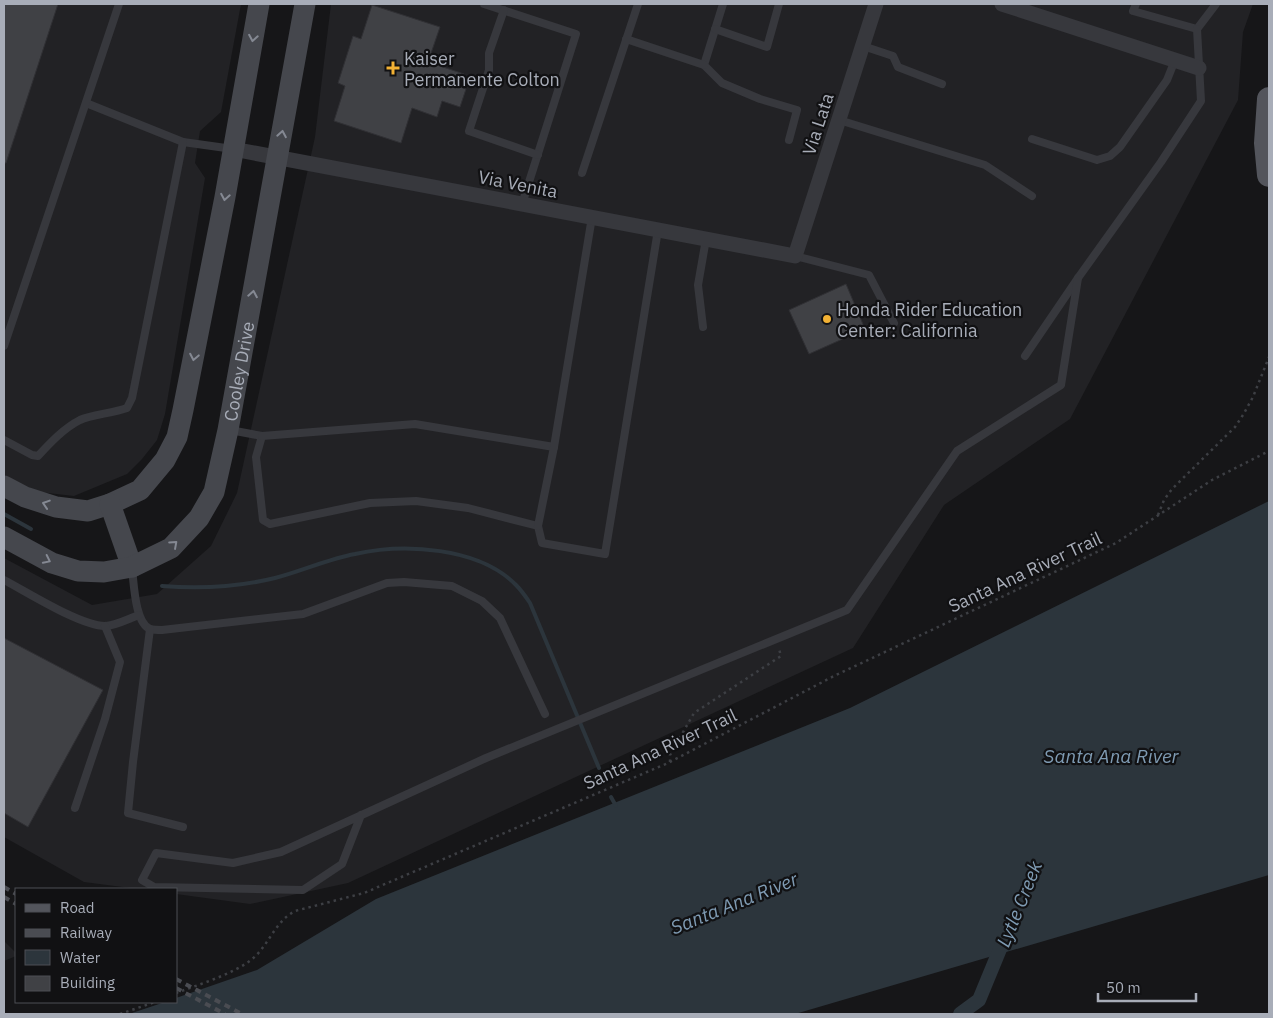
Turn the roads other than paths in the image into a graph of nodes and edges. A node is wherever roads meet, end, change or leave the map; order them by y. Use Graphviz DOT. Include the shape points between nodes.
graph roads {
  1 [pos="119,4"];
  2 [pos="259,4"];
  3 [pos="305,4"];
  4 [pos="484,4"];
  5 [pos="638,4"];
  6 [pos="723,4"];
  7 [pos="779,4"];
  8 [pos="876,4"];
  9 [pos="1002,4"];
  10 [pos="1136,4"];
  11 [pos="1216,4"];
  12 [pos="504,10"];
  13 [pos="715,29"];
  14 [pos="1197,29"];
  15 [pos="626,39"];
  16 [pos="863,46"];
  17 [pos="1175,60"];
  18 [pos="704,64"];
  19 [pos="1199,68"];
  20 [pos="942,84"];
  21 [pos="1269,99"];
  22 [pos="86,103"];
  23 [pos="839,120"];
  24 [pos="1032,139"];
  25 [pos="789,140"];
  26 [pos="183,142"];
  27 [pos="233,149"];
  28 [pos="538,155"];
  29 [pos="278,158"];
  30 [pos="582,173"];
  31 [pos="1269,175"];
  32 [pos="1032,196"];
  33 [pos="522,204"];
  34 [pos="592,217"];
  35 [pos="658,230"];
  36 [pos="706,239"];
  37 [pos="795,256"];
  38 [pos="1078,278"];
  39 [pos="894,323"];
  40 [pos="703,327"];
  41 [pos="4,346"];
  42 [pos="1025,356"];
  43 [pos="228,430"];
  44 [pos="262,436"];
  45 [pos="4,440"];
  46 [pos="554,447"];
  47 [pos="4,486"];
  48 [pos="110,504"];
  49 [pos="538,526"];
  50 [pos="4,537"];
  51 [pos="132,567"];
  52 [pos="4,580"];
  53 [pos="139,615"];
  54 [pos="105,626"];
  55 [pos="150,629"];
  56 [pos="545,714"];
  57 [pos="75,808"];
  58 [pos="361,816"];
  59 [pos="183,827"];
  1 -- 22 [label="lane"];
  2 -- 27 [label="street, one-way"];
  29 -- 3 [label="street, Cooley Drive, one-way"];
  4 -- 12 [label="lane"];
  5 -- 15 [label="lane"];
  6 -- 13 [label="lane"];
  7 -- 13 [label="lane" via="767,47"];
  8 -- 16 [label="street, Via Lata"];
  9 -- 17 [label="street"];
  10 -- 14 [label="lane" via="1134,11"];
  11 -- 14 [label="lane"];
  12 -- 28 [label="lane" via="469,131"];
  12 -- 28 [label="lane" via="576,34"];
  13 -- 18 [label="lane"];
  14 -- 19 [label="lane"];
  15 -- 18 [label="lane"];
  15 -- 30 [label="lane"];
  16 -- 20 [label="lane" via="893,56 898,67"];
  16 -- 23 [label="street, Via Lata"];
  17 -- 19 [label="street"];
  17 -- 24 [label="lane" via="1167,80 1120,147 1110,156 1097,160"];
  18 -- 25 [label="lane" via="722,83 797,110"];
  19 -- 38 [label="lane" via="1201,101"];
  21 -- 31 [label="main road" via="1266,143"];
  22 -- 26 [label="lane"];
  22 -- 41 [label="lane"];
  23 -- 32 [label="lane" via="985,165"];
  23 -- 37 [label="street, Via Lata"];
  26 -- 27 [label="lane"];
  26 -- 45 [label="lane" via="132,398 126,408 81,420 53,440 38,456 32,456"];
  27 -- 29 [label="street, Via Venita"];
  27 -- 48 [label="street, one-way" via="177,438 165,460 140,490"];
  28 -- 33 [label="lane"];
  29 -- 33 [label="street, Via Venita"];
  43 -- 29 [label="street, Cooley Drive, one-way"];
  33 -- 34 [label="street, Via Venita"];
  34 -- 35 [label="street, Via Venita"];
  34 -- 46 [label="lane"];
  35 -- 36 [label="street, Via Venita"];
  35 -- 49 [label="lane" via="605,554 542,543"];
  36 -- 37 [label="street, Via Venita"];
  36 -- 40 [label="lane" via="698,285"];
  37 -- 39 [label="lane" via="868,274"];
  38 -- 42 [label="lane"];
  38 -- 58 [label="lane" via="1061,385 957,451 847,610 486,758"];
  43 -- 44 [label="lane"];
  51 -- 43 [label="street, Cooley Drive, one-way" via="172,548 199,518 214,492"];
  44 -- 46 [label="lane" via="415,424"];
  44 -- 49 [label="lane" via="256,457 263,520 270,524 370,503 416,501 468,508"];
  46 -- 49 [label="lane"];
  48 -- 47 [label="street, one-way" via="88,511 56,507"];
  48 -- 51 [label="street"];
  50 -- 51 [label="street, Cooley Drive, one-way" via="52,563 78,571 104,572"];
  51 -- 53 [label="lane"];
  52 -- 54 [label="lane" via="83,622"];
  53 -- 54 [label="lane"];
  53 -- 55 [label="lane" via="142,623"];
  54 -- 57 [label="lane" via="120,662"];
  55 -- 56 [label="lane" via="303,614 387,583 452,586 482,601 500,618"];
  55 -- 59 [label="lane" via="128,813"];
  58 -- 58 [label="lane" via="281,852 234,863 156,853 142,880 154,887 303,890 342,864"];
}
